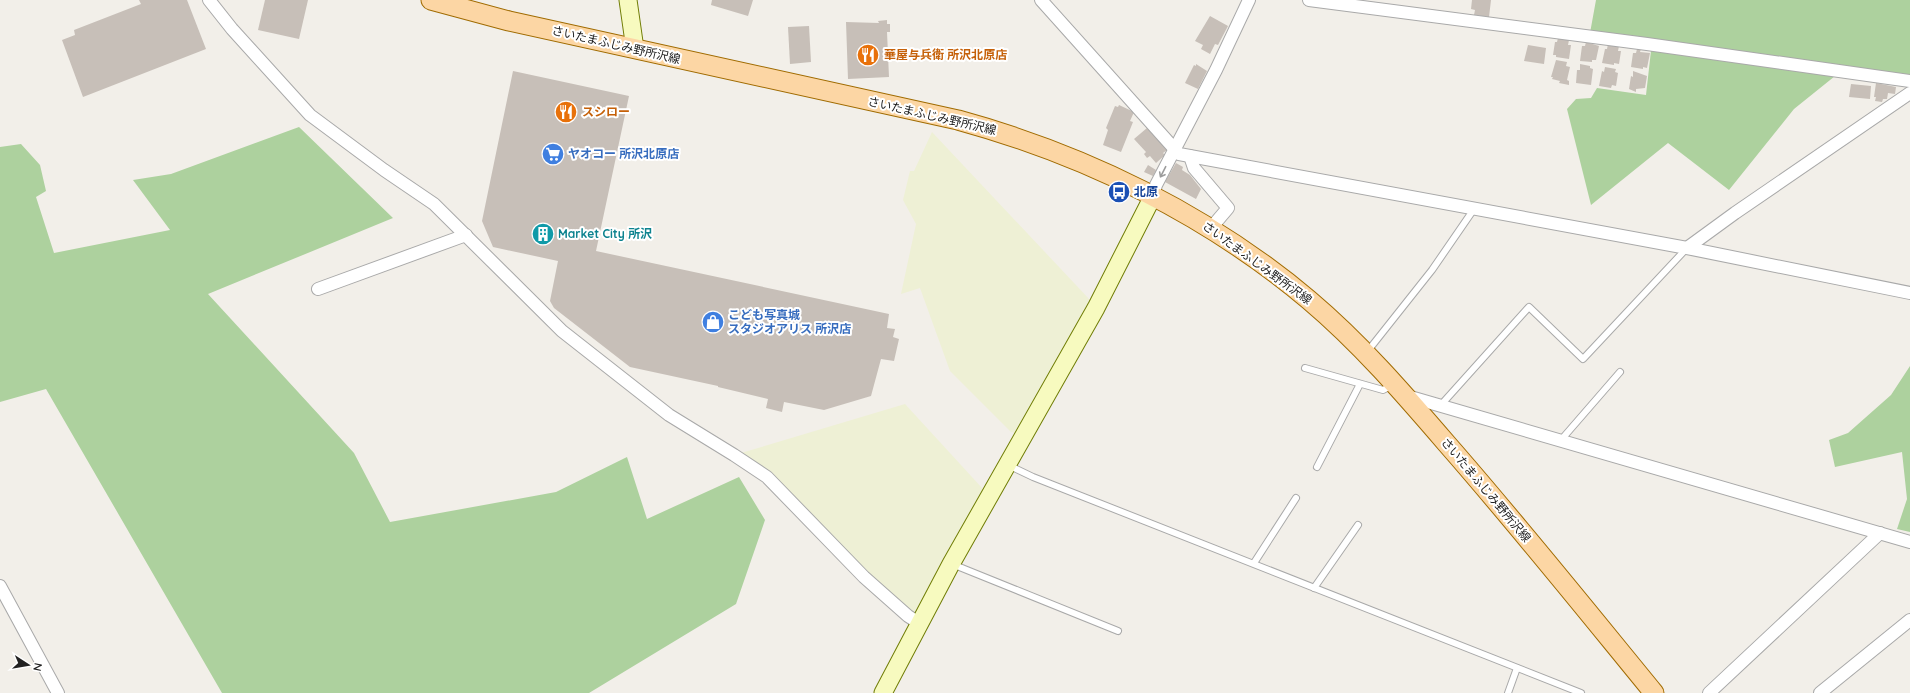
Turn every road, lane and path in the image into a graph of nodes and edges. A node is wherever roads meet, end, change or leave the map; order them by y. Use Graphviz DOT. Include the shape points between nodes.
graph roads {
  1 [pos="210,0"];
  2 [pos="430,0"];
  3 [pos="628,0"];
  4 [pos="1041,0"];
  5 [pos="1248,0"];
  6 [pos="1309,0"];
  7 [pos="635,49"];
  8 [pos="1910,81"];
  9 [pos="1910,93"];
  10 [pos="1175,148"];
  11 [pos="1190,156"];
  12 [pos="1153,196"];
  13 [pos="1474,209"];
  14 [pos="1211,228"];
  15 [pos="466,235"];
  16 [pos="1687,248"];
  17 [pos="318,288"];
  18 [pos="1910,293"];
  19 [pos="1366,354"];
  20 [pos="1305,368"];
  21 [pos="1620,372"];
  22 [pos="1360,384"];
  23 [pos="1400,390"];
  24 [pos="1440,406"];
  25 [pos="1561,440"];
  26 [pos="1007,464"];
  27 [pos="1317,467"];
  28 [pos="1296,498"];
  29 [pos="1358,525"];
  30 [pos="1880,533"];
  31 [pos="1910,542"];
  32 [pos="1254,563"];
  33 [pos="951,564"];
  34 [pos="0,586"];
  35 [pos="1314,588"];
  36 [pos="1910,620"];
  37 [pos="919,623"];
  38 [pos="1118,630"];
  39 [pos="1517,668"];
  40 [pos="58,693"];
  41 [pos="883,693"];
  42 [pos="1508,693"];
  43 [pos="1581,693"];
  44 [pos="1654,693"];
  45 [pos="1709,693"];
  46 [pos="1820,693"];
  1 -- 15 [label="street" via="232,29 310,115 434,204"];
  2 -- 7 [label="main road, さいたまふじみ野所沢線" via="509,21"];
  3 -- 7 [label="street"];
  4 -- 10 [label="street"];
  5 -- 10 [label="street" via="1216,70"];
  6 -- 8 [label="street"];
  7 -- 12 [label="main road, さいたまふじみ野所沢線" via="987,128 1075,160"];
  9 -- 16 [label="street" via="1735,212"];
  10 -- 11 [label="street" via="1180,154"];
  10 -- 12 [label="street, one-way"];
  11 -- 13 [label="street"];
  11 -- 14 [label="street" via="1194,168 1228,208"];
  12 -- 14 [label="main road, さいたまふじみ野所沢線"];
  12 -- 26 [label="street" via="1096,308"];
  13 -- 16 [label="street"];
  13 -- 19 [label="lane" via="1432,270"];
  14 -- 19 [label="main road, さいたまふじみ野所沢線" via="1310,301"];
  15 -- 17 [label="street"];
  15 -- 37 [label="street" via="562,331 669,415 767,477 864,577"];
  16 -- 18 [label="street"];
  16 -- 24 [label="lane" via="1583,359 1529,307"];
  19 -- 23 [label="main road, さいたまふじみ野所沢線"];
  20 -- 22 [label="lane"];
  21 -- 25 [label="lane"];
  22 -- 23 [label="lane" via="1382,390"];
  22 -- 27 [label="lane"];
  23 -- 24 [label="street"];
  23 -- 44 [label="main road, さいたまふじみ野所沢線" via="1482,484"];
  24 -- 25 [label="street"];
  25 -- 30 [label="street"];
  26 -- 32 [label="lane"];
  26 -- 33 [label="street"];
  28 -- 32 [label="lane"];
  29 -- 35 [label="lane"];
  30 -- 31 [label="street"];
  30 -- 45 [label="street"];
  32 -- 35 [label="lane"];
  33 -- 37 [label="street"];
  33 -- 38 [label="lane"];
  34 -- 40 [label="street"];
  35 -- 39 [label="lane"];
  36 -- 46 [label="street"];
  37 -- 41 [label="street"];
  39 -- 42 [label="lane"];
  39 -- 43 [label="lane"];
}
